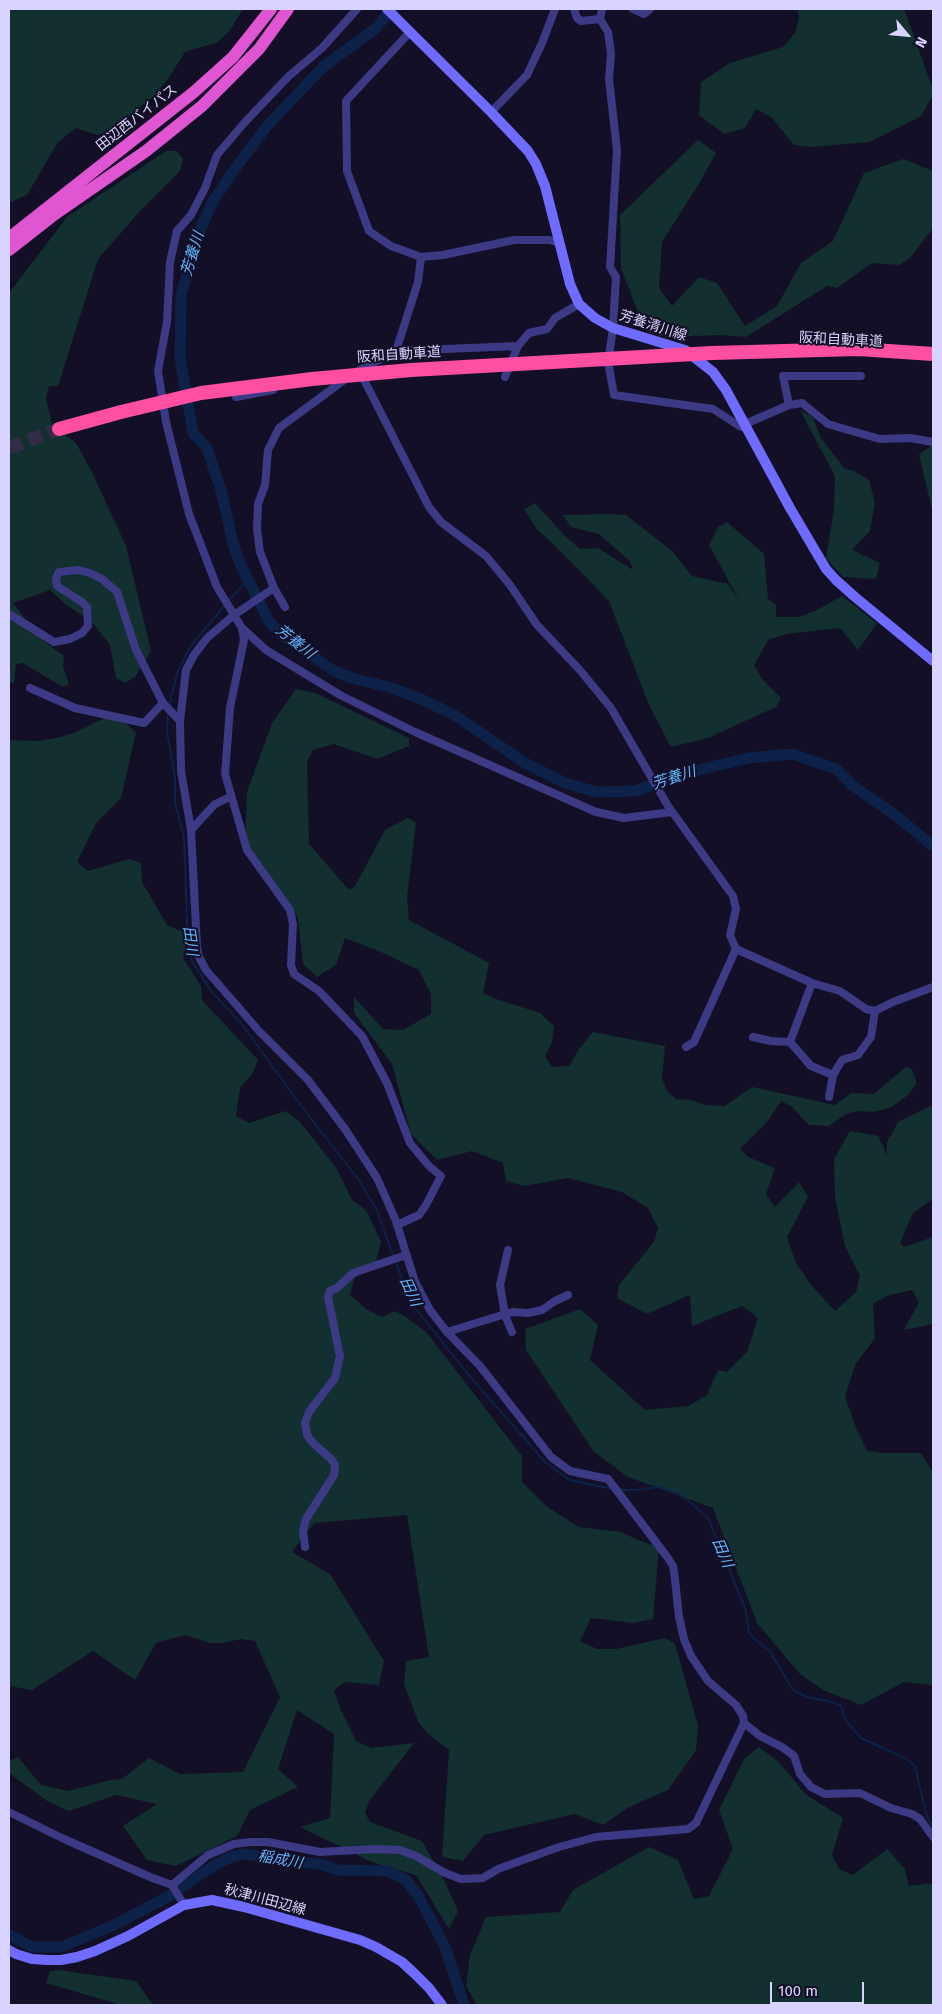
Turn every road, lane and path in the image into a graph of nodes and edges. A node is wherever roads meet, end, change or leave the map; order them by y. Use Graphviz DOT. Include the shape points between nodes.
graph roads {
  1 [pos="262,9"];
  2 [pos="271,9"];
  3 [pos="288,9"];
  4 [pos="357,9"];
  5 [pos="387,9"];
  6 [pos="555,9"];
  7 [pos="574,9"];
  8 [pos="602,9"];
  9 [pos="633,9"];
  10 [pos="650,9"];
  11 [pos="600,19"];
  12 [pos="408,30"];
  13 [pos="491,112"];
  14 [pos="9,231"];
  15 [pos="9,238"];
  16 [pos="559,243"];
  17 [pos="9,250"];
  18 [pos="421,257"];
  19 [pos="579,304"];
  20 [pos="613,328"];
  21 [pos="518,346"];
  22 [pos="396,351"];
  23 [pos="747,353"];
  24 [pos="933,354"];
  25 [pos="933,364"];
  26 [pos="359,370"];
  27 [pos="862,376"];
  28 [pos="505,377"];
  29 [pos="330,390"];
  30 [pos="236,397"];
  31 [pos="789,405"];
  32 [pos="745,424"];
  33 [pos="59,429"];
  34 [pos="933,442"];
  35 [pos="271,590"];
  36 [pos="285,607"];
  37 [pos="9,614"];
  38 [pos="234,615"];
  39 [pos="242,628"];
  40 [pos="933,662"];
  41 [pos="30,688"];
  42 [pos="163,704"];
  43 [pos="178,719"];
  44 [pos="230,797"];
  45 [pos="670,809"];
  46 [pos="191,830"];
  47 [pos="736,949"];
  48 [pos="812,983"];
  49 [pos="933,987"];
  50 [pos="875,1011"];
  51 [pos="753,1037"];
  52 [pos="790,1042"];
  53 [pos="686,1047"];
  54 [pos="833,1075"];
  55 [pos="829,1097"];
  56 [pos="397,1224"];
  57 [pos="508,1250"];
  58 [pos="406,1255"];
  59 [pos="568,1295"];
  60 [pos="505,1315"];
  61 [pos="447,1332"];
  62 [pos="512,1332"];
  63 [pos="305,1547"];
  64 [pos="744,1723"];
  65 [pos="9,1812"];
  66 [pos="933,1837"];
  67 [pos="173,1886"];
  68 [pos="182,1902"];
  69 [pos="9,1950"];
  70 [pos="442,2005"];
  1 -- 14 [label="highway" via="204,74 58,188"];
  2 -- 15 [label="highway, 田辺西バイパス" via="244,44 194,92"];
  3 -- 17 [label="highway" via="259,49 202,106 146,151"];
  4 -- 38 [label="street" via="322,48 289,76 217,155 191,215 176,231 170,262 167,322 158,371 166,422 189,514 217,587"];
  5 -- 12 [label="main road, 芳養清川線"];
  6 -- 13 [label="street" via="527,75"];
  7 -- 11 [label="street" via="581,21"];
  8 -- 11 [label="street"];
  9 -- 10 [label="street" via="644,14"];
  11 -- 20 [label="street" via="608,32 611,53 609,79 617,150 610,267 616,277"];
  12 -- 13 [label="main road, 芳養清川線"];
  12 -- 18 [label="street" via="346,100 347,172 368,231 391,246"];
  13 -- 16 [label="main road, 芳養清川線" via="536,164 546,186"];
  16 -- 18 [label="street" via="514,240"];
  16 -- 19 [label="main road, 芳養清川線"];
  18 -- 22 [label="street" via="418,282"];
  19 -- 20 [label="main road, 芳養清川線"];
  19 -- 21 [label="street" via="555,318 547,328 529,333"];
  20 -- 32 [label="main road, 芳養清川線" via="685,350 699,360 726,390"];
  20 -- 32 [label="street" via="608,362 614,395 713,409 741,427"];
  21 -- 22 [label="street"];
  21 -- 28 [label="street"];
  22 -- 26 [label="street"];
  23 -- 24 [label="highway, 阪和自動車道" via="867,349"];
  23 -- 25 [label="highway, 阪和自動車道" via="842,356"];
  23 -- 33 [label="highway, 阪和自動車道, bridge" via="431,369 312,379 201,393"];
  26 -- 29 [label="street"];
  26 -- 45 [label="street" via="428,507 441,522 486,556 537,625 595,687 611,708"];
  27 -- 31 [label="street" via="783,376"];
  29 -- 30 [label="street" via="320,383"];
  29 -- 35 [label="street" via="279,428 268,450 257,529"];
  31 -- 32 [label="street"];
  31 -- 34 [label="street" via="802,403 828,424 880,439 910,438"];
  32 -- 40 [label="main road, 芳養清川線" via="826,568 855,598"];
  35 -- 36 [label="street"];
  35 -- 38 [label="street"];
  37 -- 42 [label="street" via="54,642 70,639 88,626 88,613 82,602 57,586 59,572 79,570 102,579 117,592 136,650"];
  38 -- 39 [label="street"];
  38 -- 43 [label="street" via="207,638 194,655 186,670"];
  39 -- 44 [label="street" via="244,640 230,708 225,754"];
  39 -- 45 [label="street" via="266,650 340,695 596,812 624,818"];
  41 -- 42 [label="street" via="75,708 144,723"];
  42 -- 43 [label="street"];
  43 -- 46 [label="street" via="181,771"];
  44 -- 46 [label="street" via="215,804"];
  44 -- 56 [label="street" via="247,850 290,910 294,974 319,990 362,1036 387,1083 410,1142 441,1176 419,1215"];
  45 -- 47 [label="street" via="733,896 736,908 730,935"];
  46 -- 56 [label="street" via="199,957 206,970 259,1031 308,1080 340,1122 376,1178"];
  47 -- 48 [label="street"];
  47 -- 53 [label="street" via="694,1042"];
  48 -- 50 [label="street" via="840,991 866,1009"];
  48 -- 52 [label="street"];
  49 -- 50 [label="street"];
  50 -- 54 [label="street" via="871,1037 858,1056 842,1060"];
  51 -- 52 [label="street"];
  52 -- 54 [label="street" via="812,1066"];
  54 -- 55 [label="street"];
  56 -- 58 [label="street"];
  57 -- 60 [label="street" via="500,1285"];
  58 -- 61 [label="street" via="415,1282"];
  58 -- 63 [label="street" via="354,1273 330,1291 328,1297 340,1356 334,1378 308,1412 305,1422 313,1443 335,1465 334,1474 306,1519 303,1530"];
  59 -- 60 [label="street" via="542,1310"];
  60 -- 61 [label="street"];
  60 -- 62 [label="street"];
  61 -- 64 [label="street" via="480,1366 552,1457 570,1471 608,1479 621,1495 673,1566 684,1639 692,1656 708,1681 736,1705"];
  64 -- 66 [label="street" via="794,1756 800,1774 811,1787 825,1794 860,1793 912,1814"];
  64 -- 67 [label="street" via="696,1823 688,1829 596,1837 498,1869 483,1878 461,1879 400,1850 320,1852 268,1842 250,1842 234,1844 208,1855"];
  65 -- 67 [label="street"];
  67 -- 68 [label="street"];
  68 -- 69 [label="main road, 秋津川田辺線" via="128,1936 77,1957 47,1960"];
  68 -- 70 [label="main road, 秋津川田辺線" via="226,1902 360,1940 402,1962"];
}
